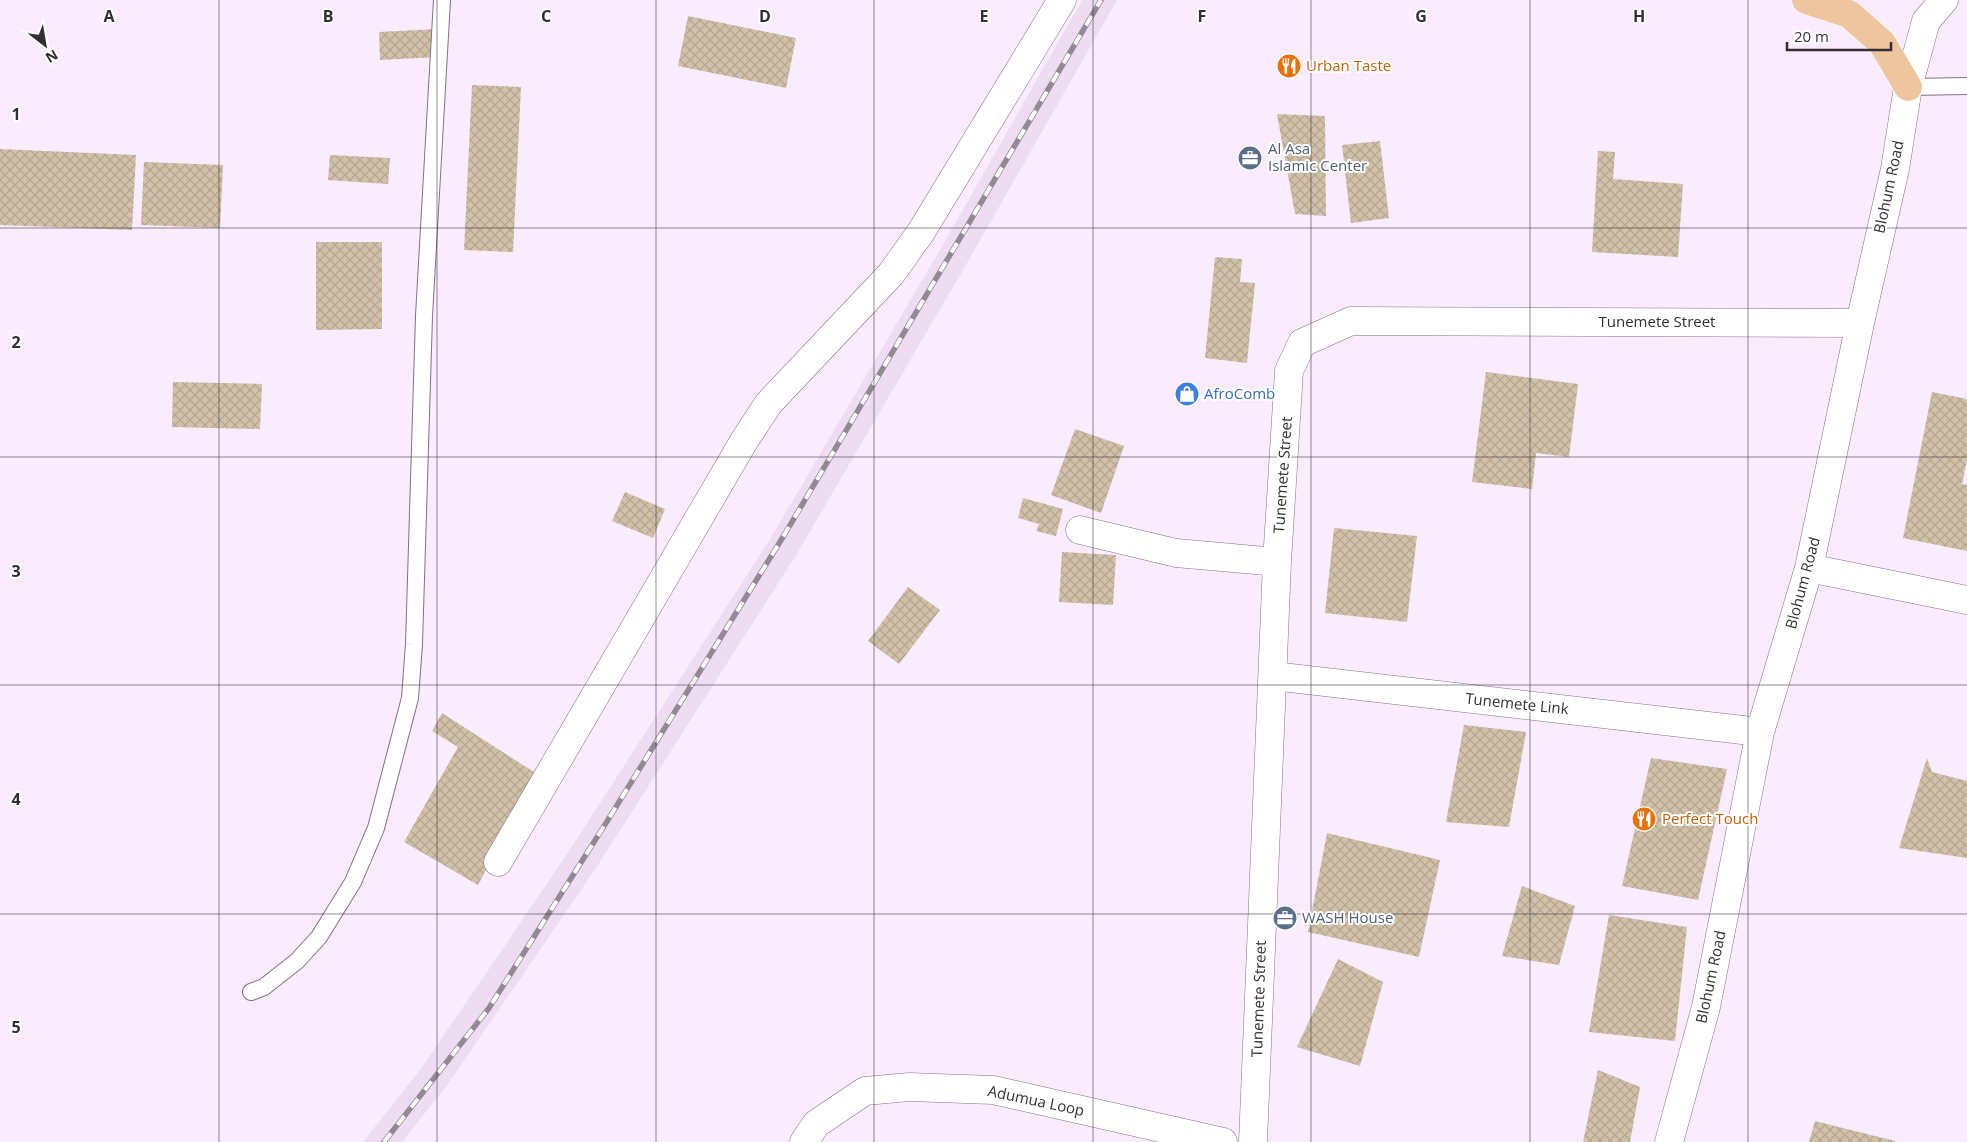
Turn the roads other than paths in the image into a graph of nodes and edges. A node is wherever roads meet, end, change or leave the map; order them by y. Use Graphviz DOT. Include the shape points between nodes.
graph roads {
  1 [pos="442,0"];
  2 [pos="1062,0"];
  3 [pos="1806,0"];
  4 [pos="1944,0"];
  5 [pos="1923,10"];
  6 [pos="1967,86"];
  7 [pos="1908,87"];
  8 [pos="1860,323"];
  9 [pos="1080,530"];
  10 [pos="1277,562"];
  11 [pos="1809,568"];
  12 [pos="1967,600"];
  13 [pos="1273,676"];
  14 [pos="1760,732"];
  15 [pos="498,862"];
  16 [pos="251,992"];
  17 [pos="804,1142"];
  18 [pos="1223,1142"];
  19 [pos="1253,1142"];
  20 [pos="1669,1142"];
  1 -- 16 [label="lane" via="424,316 410,698 376,828 353,882 319,937 297,961 264,987"];
  2 -- 15 [label="street" via="916,239 891,274 769,404 744,440"];
  3 -- 7 [label="main road" via="1849,14 1882,43"];
  4 -- 5 [label="street, Blohum Road"];
  5 -- 7 [label="street, Blohum Road"];
  6 -- 7 [label="lane"];
  7 -- 8 [label="street, Blohum Road" via="1895,169"];
  8 -- 10 [label="street, Tunemete Street" via="1351,321 1302,342 1289,371"];
  8 -- 11 [label="street, Blohum Road"];
  9 -- 10 [label="street" via="1176,553"];
  10 -- 13 [label="street, Tunemete Street"];
  11 -- 12 [label="street"];
  11 -- 14 [label="street, Blohum Road"];
  13 -- 14 [label="street, Tunemete Link"];
  13 -- 19 [label="street, Tunemete Street"];
  14 -- 20 [label="street, Blohum Road" via="1706,1007"];
  17 -- 18 [label="street, Adumua Loop" via="816,1124 865,1091 909,1087 993,1090"];
}
